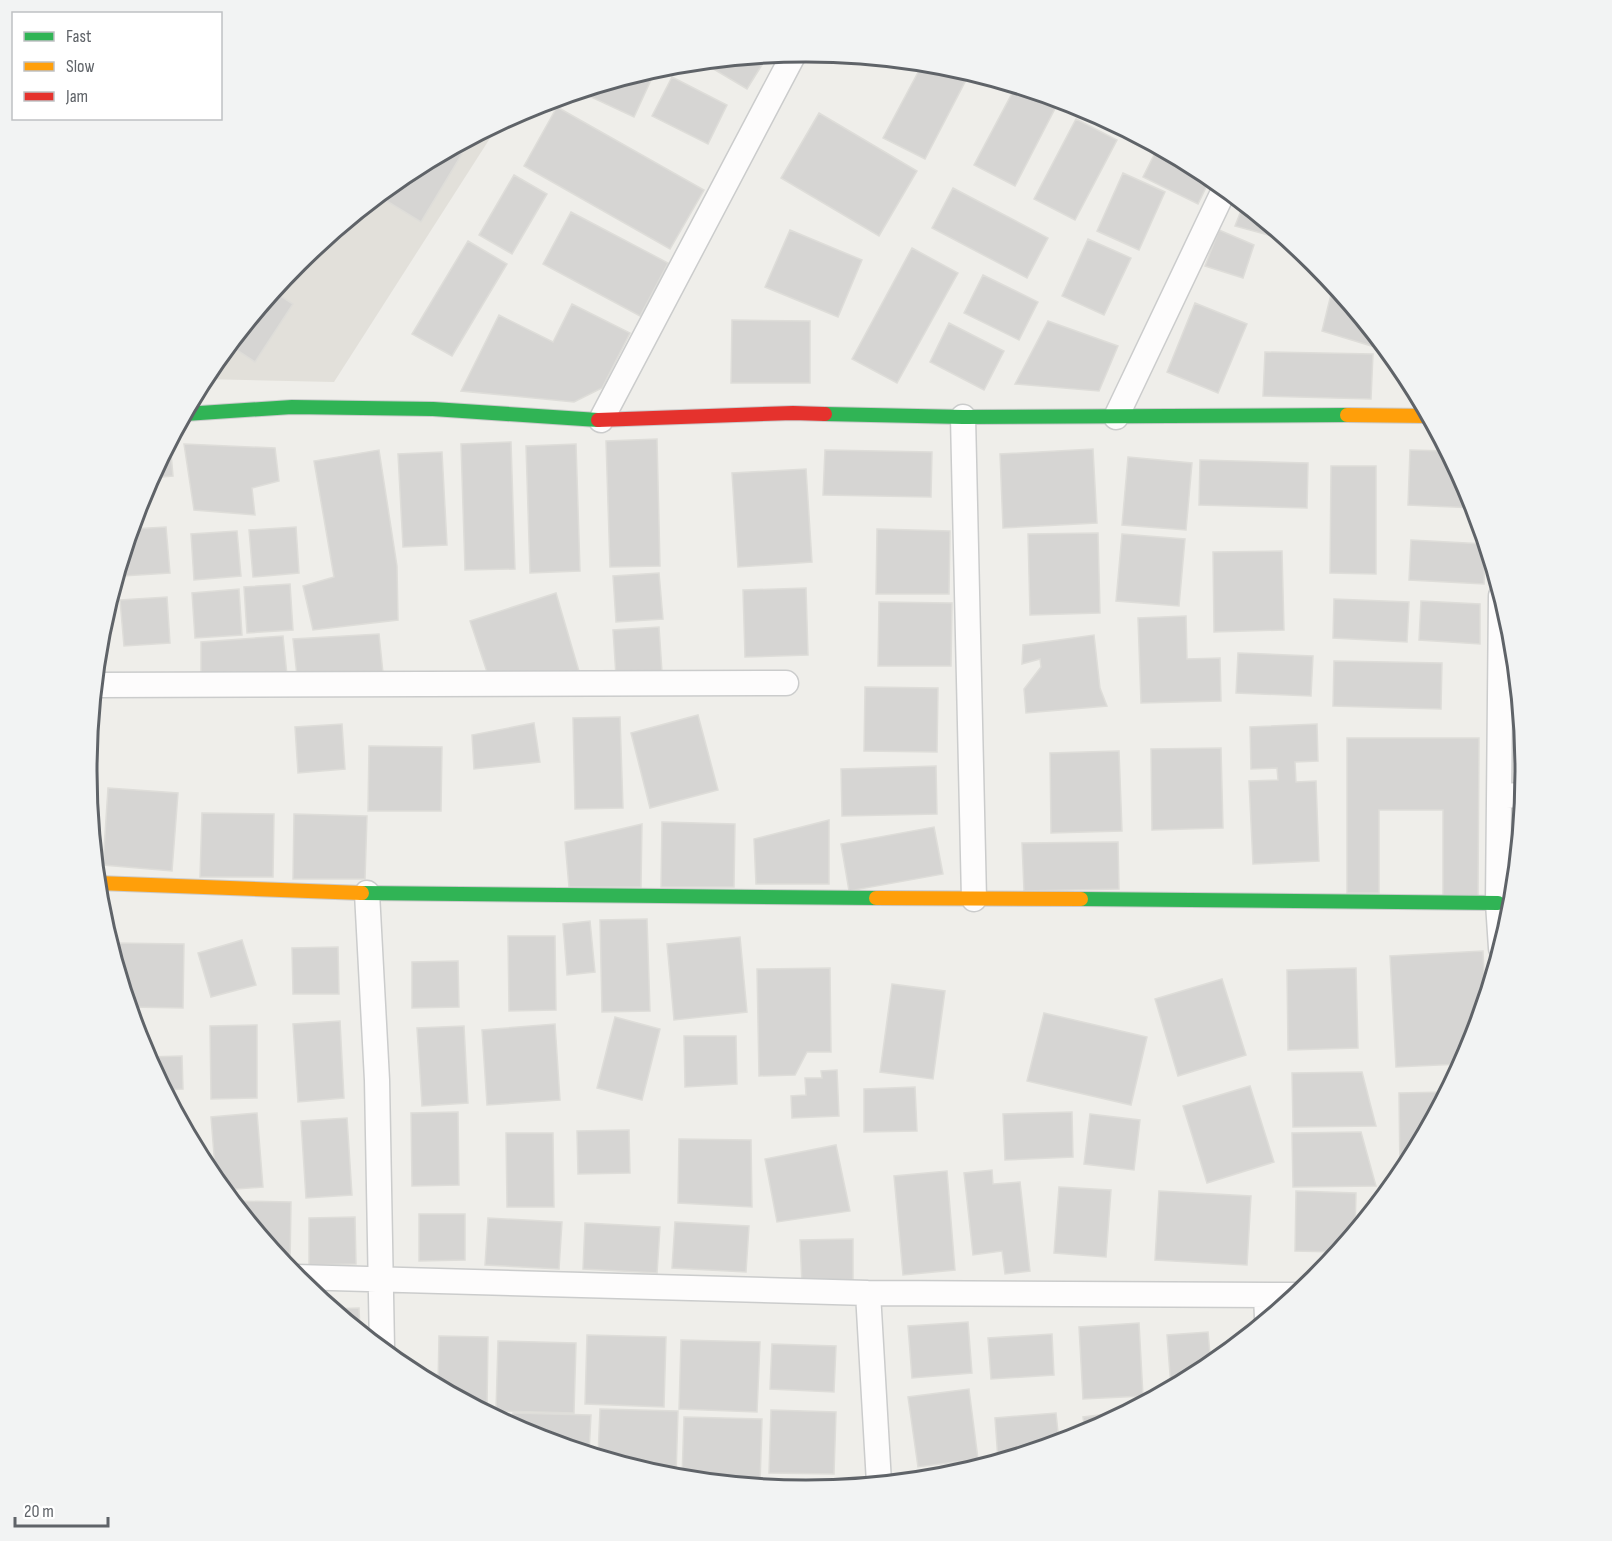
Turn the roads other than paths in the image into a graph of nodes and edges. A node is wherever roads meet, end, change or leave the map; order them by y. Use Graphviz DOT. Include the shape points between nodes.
graph roads {
  1 [pos="790,62"];
  2 [pos="1222,197"];
  3 [pos="194,413"];
  4 [pos="1420,416"];
  5 [pos="963,417"];
  6 [pos="1116,417"];
  7 [pos="601,420"];
  8 [pos="1504,649"];
  9 [pos="786,683"];
  10 [pos="102,685"];
  11 [pos="1512,796"];
  12 [pos="107,883"];
  13 [pos="367,893"];
  14 [pos="974,898"];
  15 [pos="1498,903"];
  16 [pos="1499,918"];
  17 [pos="311,1277"];
  18 [pos="380,1279"];
  19 [pos="868,1293"];
  20 [pos="1266,1294"];
  21 [pos="1284,1294"];
  22 [pos="1267,1309"];
  23 [pos="382,1338"];
  24 [pos="879,1475"];
  1 -- 7 [label="street"];
  2 -- 6 [label="street"];
  3 -- 7 [label="street" via="292,407 433,409"];
  4 -- 6 [label="street"];
  5 -- 6 [label="street"];
  5 -- 7 [label="street" via="793,413"];
  5 -- 14 [label="street"];
  8 -- 11 [label="street"];
  9 -- 10 [label="street"];
  11 -- 15 [label="street"];
  12 -- 13 [label="street"];
  13 -- 14 [label="street"];
  13 -- 18 [label="street" via="377,1080"];
  14 -- 15 [label="street"];
  15 -- 16 [label="street"];
  17 -- 18 [label="street"];
  18 -- 19 [label="street"];
  18 -- 23 [label="street"];
  19 -- 20 [label="street"];
  19 -- 24 [label="street"];
  20 -- 21 [label="street"];
  20 -- 22 [label="street"];
}
